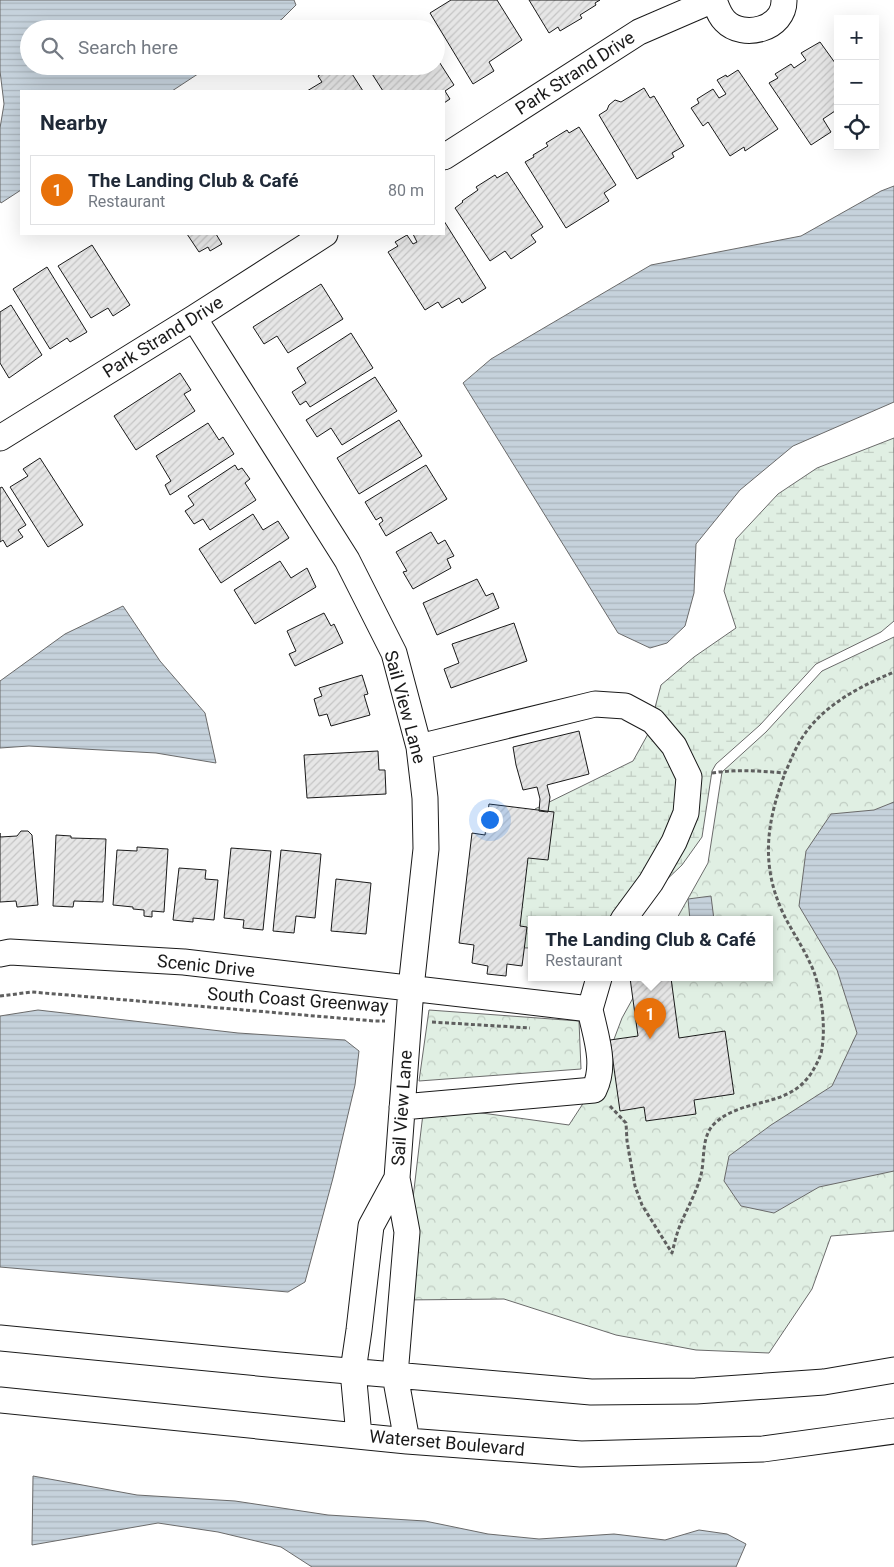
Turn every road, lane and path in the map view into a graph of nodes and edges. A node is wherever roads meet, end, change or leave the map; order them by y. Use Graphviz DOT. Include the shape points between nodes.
graph roads {
  1 [pos="714,0"];
  2 [pos="784,0"];
  3 [pos="445,156"];
  4 [pos="323,235"];
  5 [pos="194,318"];
  6 [pos="0,438"];
  7 [pos="894,672"];
  8 [pos="419,747"];
  9 [pos="785,773"];
  10 [pos="689,777"];
  11 [pos="626,916"];
  12 [pos="0,954"];
  13 [pos="598,981"];
  14 [pos="411,988"];
  15 [pos="0,996"];
  16 [pos="590,1009"];
  17 [pos="408,1020"];
  18 [pos="535,1028"];
  19 [pos="594,1090"];
  20 [pos="402,1108"];
  21 [pos="397,1178"];
  22 [pos="0,1338"];
  23 [pos="894,1370"];
  24 [pos="353,1371"];
  25 [pos="395,1375"];
  26 [pos="0,1400"];
  27 [pos="894,1431"];
  28 [pos="359,1436"];
  29 [pos="407,1441"];
  1 -- 2 [label="street" via="726,23 748,32 766,28 778,17"];
  1 -- 3 [label="street, Park Strand Drive" via="638,32"];
  4 -- 5 [label="street, Park Strand Drive"];
  5 -- 6 [label="street, Park Strand Drive"];
  5 -- 8 [label="street, Sail View Lane" via="347,560 394,653"];
  7 -- 9 [label="path" via="828,708 804,735"];
  8 -- 10 [label="street" via="595,704 626,706 653,721 674,746"];
  8 -- 14 [label="street, Sail View Lane" via="426,849"];
  9 -- 10 [label="path" via="731,770"];
  9 -- 19 [label="path" via="771,816 768,858 783,912 812,965 822,1003 822,1050 809,1077 799,1087 778,1099 735,1109 707,1134 695,1193 679,1227 672,1253 647,1213 635,1186 626,1141 626,1123"];
  10 -- 11 [label="street" via="686,813 674,842"];
  12 -- 14 [label="street, Scenic Drive" via="184,962"];
  13 -- 16 [label="street"];
  14 -- 16 [label="street, Scenic Drive"];
  14 -- 17 [label="street, Sail View Lane"];
  15 -- 17 [label="path, South Coast Greenway" via="32,992 374,1021"];
  16 -- 19 [label="street" via="601,1065"];
  17 -- 18 [label="path, South Coast Greenway"];
  17 -- 20 [label="street, Sail View Lane"];
  19 -- 20 [label="street"];
  20 -- 21 [label="street, Sail View Lane"];
  21 -- 24 [label="street, Sail View Lane" via="371,1226"];
  21 -- 25 [label="street, Sail View Lane" via="407,1232"];
  22 -- 24 [label="street"];
  23 -- 25 [label="street" via="824,1382 696,1391 591,1392"];
  24 -- 25 [label="street"];
  24 -- 28 [label="street, Sail View Lane"];
  25 -- 29 [label="street, Sail View Lane"];
  26 -- 28 [label="street, Waterset Boulevard"];
  27 -- 29 [label="street, Waterset Boulevard" via="763,1449 581,1454"];
  28 -- 29 [label="street, Waterset Boulevard"];
}
